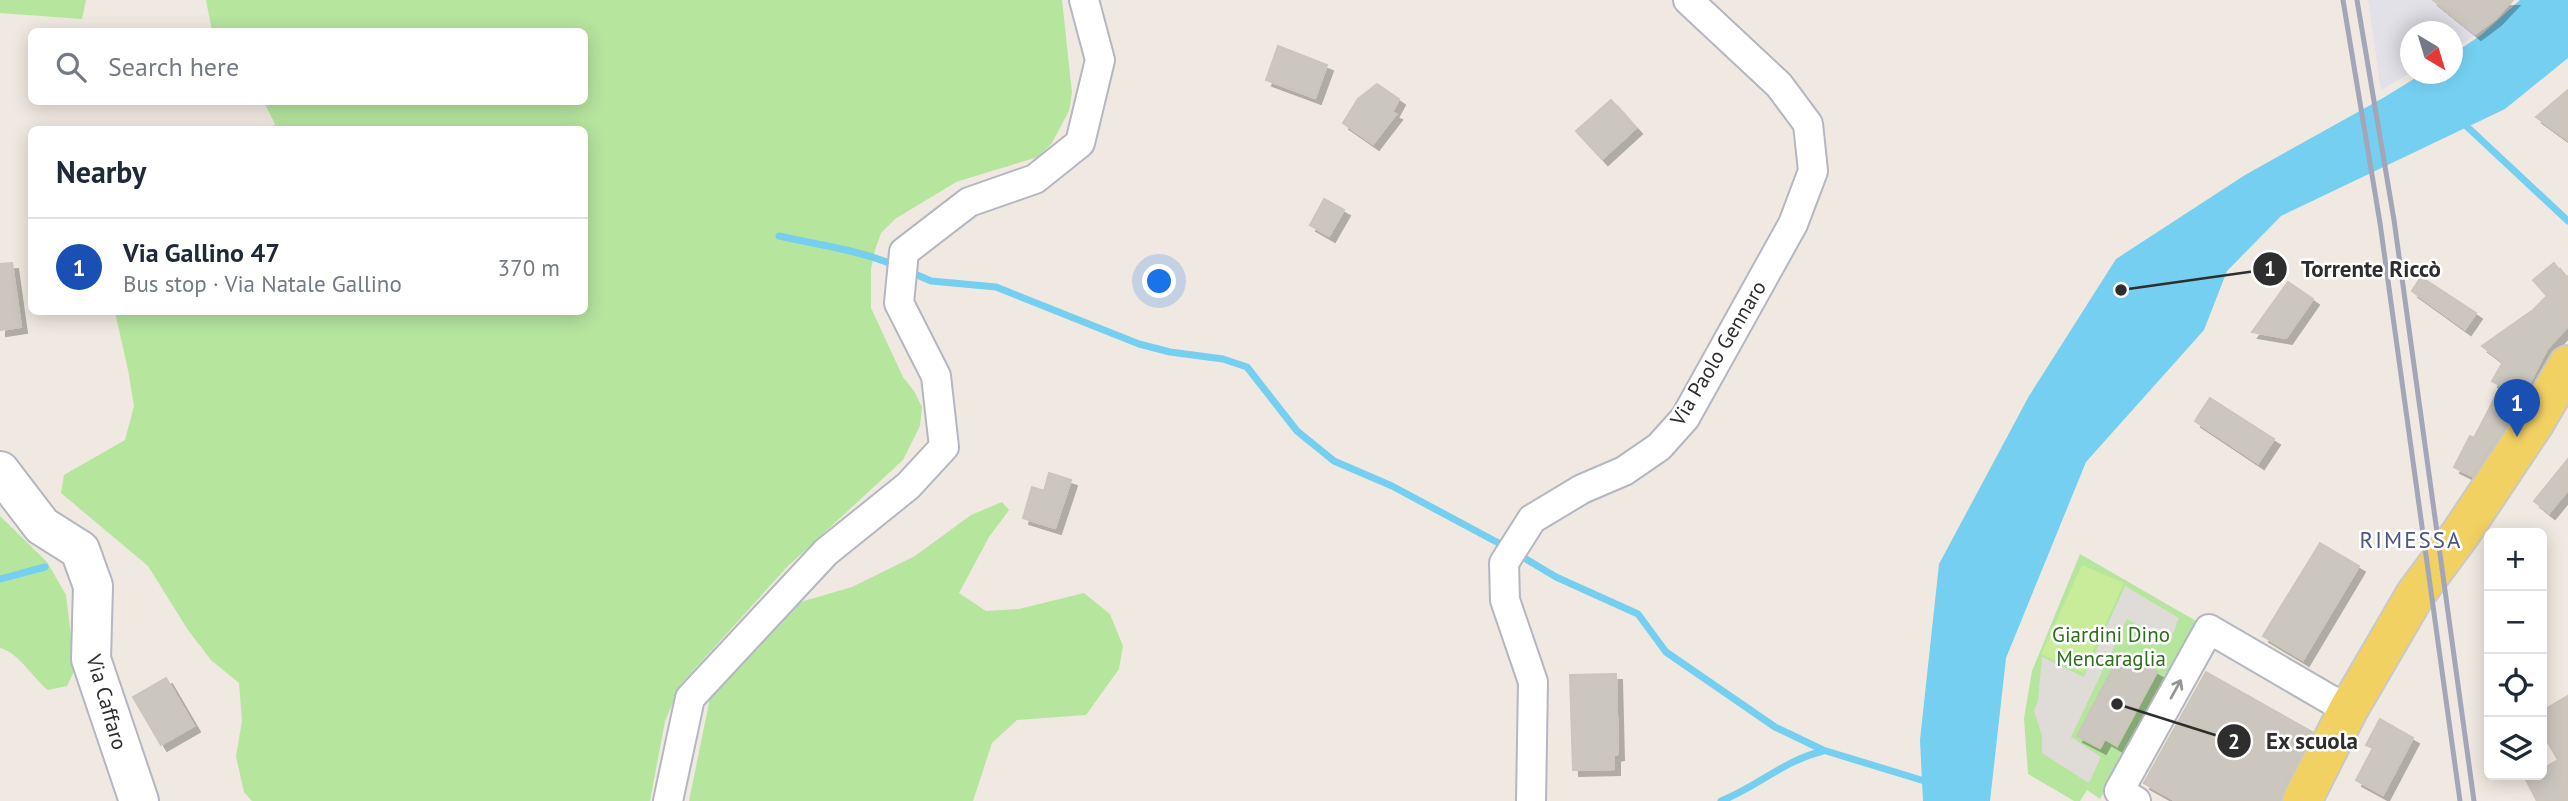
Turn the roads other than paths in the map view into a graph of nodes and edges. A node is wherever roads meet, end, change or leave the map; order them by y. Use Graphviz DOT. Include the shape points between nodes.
graph roads {
  1 [pos="1084,0"];
  2 [pos="1688,0"];
  3 [pos="2568,365"];
  4 [pos="0,471"];
  5 [pos="2348,710"];
  6 [pos="2128,796"];
  7 [pos="139,801"];
  8 [pos="668,801"];
  9 [pos="1531,801"];
  10 [pos="2302,801"];
  1 -- 8 [label="street" via="1100,60 1080,143 1035,179 968,202 904,252 899,303 936,376 944,447 908,486 826,552 690,698"];
  2 -- 9 [label="street, Via Paolo Gennaro" via="1779,85 1808,124 1813,171 1793,224 1685,418 1658,447 1624,471 1582,488 1532,519 1504,563 1505,600 1533,681"];
  3 -- 5 [label="main road" via="2535,422 2415,595"];
  4 -- 7 [label="street, Via Caffaro" via="42,526 80,550 93,586 91,659"];
  6 -- 5 [label="street, one-way" via="2209,629"];
  5 -- 10 [label="main road"];
}
